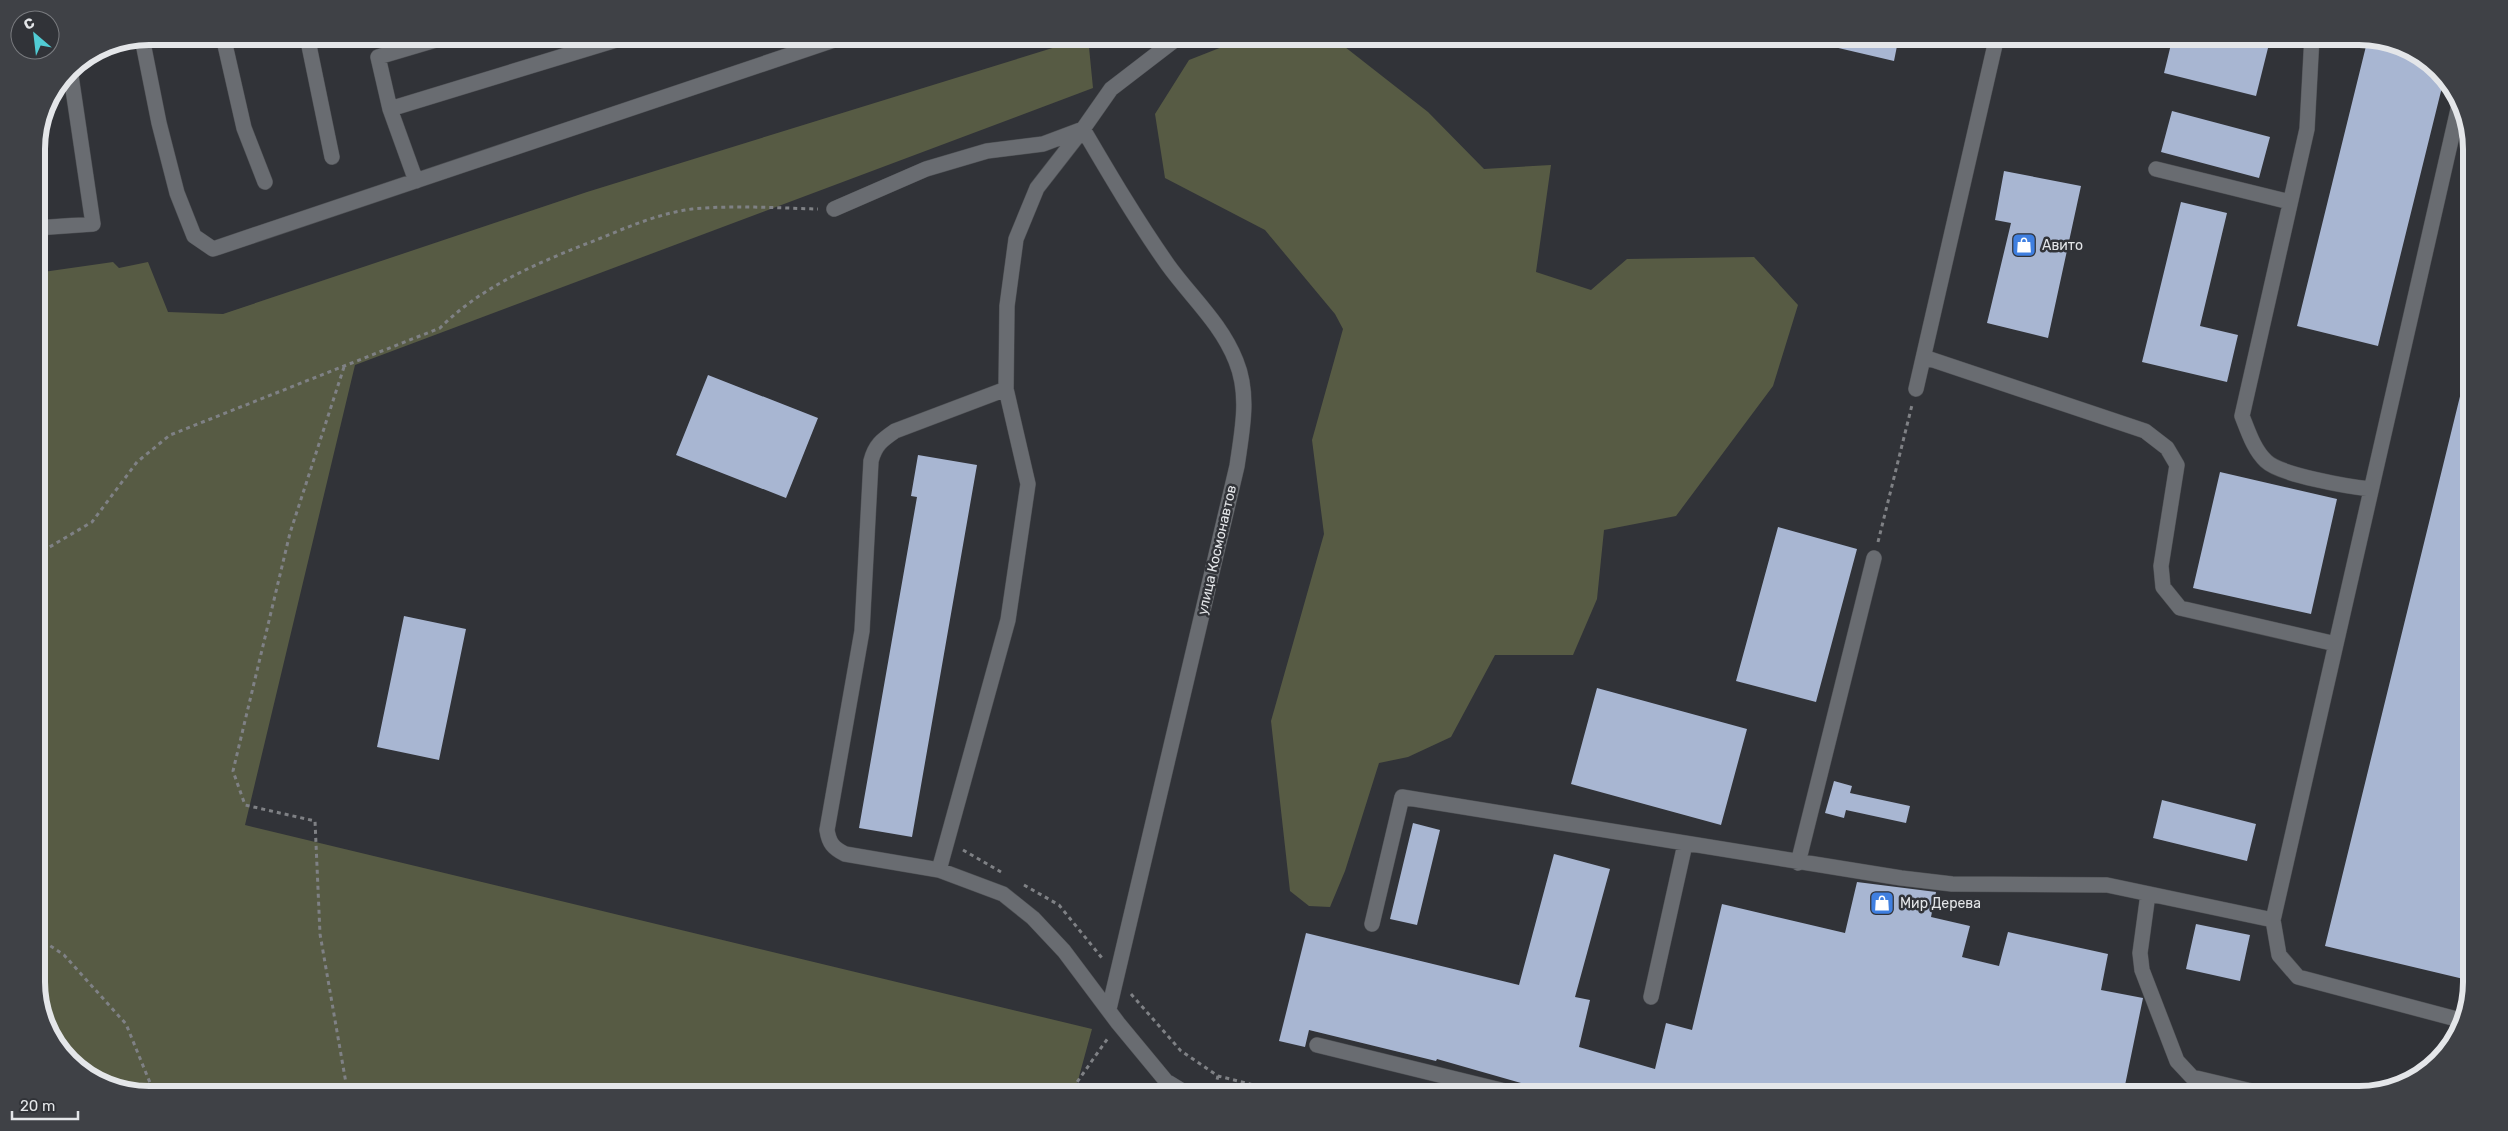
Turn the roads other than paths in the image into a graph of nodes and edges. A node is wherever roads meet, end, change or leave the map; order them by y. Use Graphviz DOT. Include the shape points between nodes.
graph roads {
  1 [pos="143,45"];
  2 [pos="225,45"];
  3 [pos="309,45"];
  4 [pos="419,45"];
  5 [pos="600,45"];
  6 [pos="819,45"];
  7 [pos="1168,45"];
  8 [pos="1995,45"];
  9 [pos="2312,45"];
  10 [pos="72,79"];
  11 [pos="390,109"];
  12 [pos="2457,115"];
  13 [pos="1083,129"];
  14 [pos="332,157"];
  15 [pos="2156,169"];
  16 [pos="416,181"];
  17 [pos="265,182"];
  18 [pos="2290,202"];
  19 [pos="834,209"];
  20 [pos="45,227"];
  21 [pos="1924,357"];
  22 [pos="1006,388"];
  23 [pos="1916,389"];
  24 [pos="2371,489"];
  25 [pos="1874,558"];
  26 [pos="2336,644"];
  27 [pos="1685,844"];
  28 [pos="1798,863"];
  29 [pos="939,870"];
  30 [pos="2148,894"];
  31 [pos="2273,920"];
  32 [pos="1372,924"];
  33 [pos="1652,997"];
  34 [pos="1109,1009"];
  35 [pos="2456,1019"];
  36 [pos="1317,1045"];
  37 [pos="1174,1086"];
  38 [pos="1484,1086"];
  39 [pos="2230,1086"];
  1 -- 16 [label="street" via="177,193 194,236 213,249"];
  2 -- 17 [label="street" via="244,128"];
  3 -- 14 [label="street"];
  4 -- 11 [label="street" via="378,57"];
  5 -- 11 [label="street"];
  6 -- 16 [label="street"];
  7 -- 13 [label="street" via="1111,89"];
  8 -- 21 [label="street"];
  9 -- 18 [label="street" via="2307,129"];
  10 -- 20 [label="street" via="94,224"];
  11 -- 16 [label="street"];
  12 -- 24 [label="street"];
  13 -- 19 [label="street" via="1043,144 988,151 926,169"];
  13 -- 22 [label="street" via="1037,188 1016,239 1007,306"];
  13 -- 34 [label="street, улица Космонавтов" via="1163,258 1216,323 1237,362 1245,405 1237,466"];
  15 -- 18 [label="street"];
  18 -- 24 [label="street" via="2242,416 2252,440 2267,462 2296,474"];
  21 -- 23 [label="street"];
  21 -- 26 [label="street" via="2145,431 2167,448 2177,465 2162,566 2163,587 2180,608"];
  22 -- 29 [label="street" via="1028,484 1008,620"];
  22 -- 29 [label="street" via="895,431 881,440 871,461 862,631 827,830 835,849 845,854"];
  24 -- 26 [label="street"];
  25 -- 28 [label="street"];
  26 -- 31 [label="street"];
  27 -- 28 [label="street"];
  27 -- 32 [label="street" via="1402,797"];
  27 -- 33 [label="street"];
  28 -- 30 [label="street" via="1952,884 2107,885"];
  29 -- 34 [label="street" via="1003,894 1033,918 1064,951"];
  30 -- 31 [label="street"];
  30 -- 39 [label="street" via="2140,953 2142,970 2177,1061 2192,1077"];
  31 -- 35 [label="street" via="2279,955 2298,977"];
  34 -- 37 [label="street" via="1166,1081"];
  36 -- 38 [label="street"];
}
